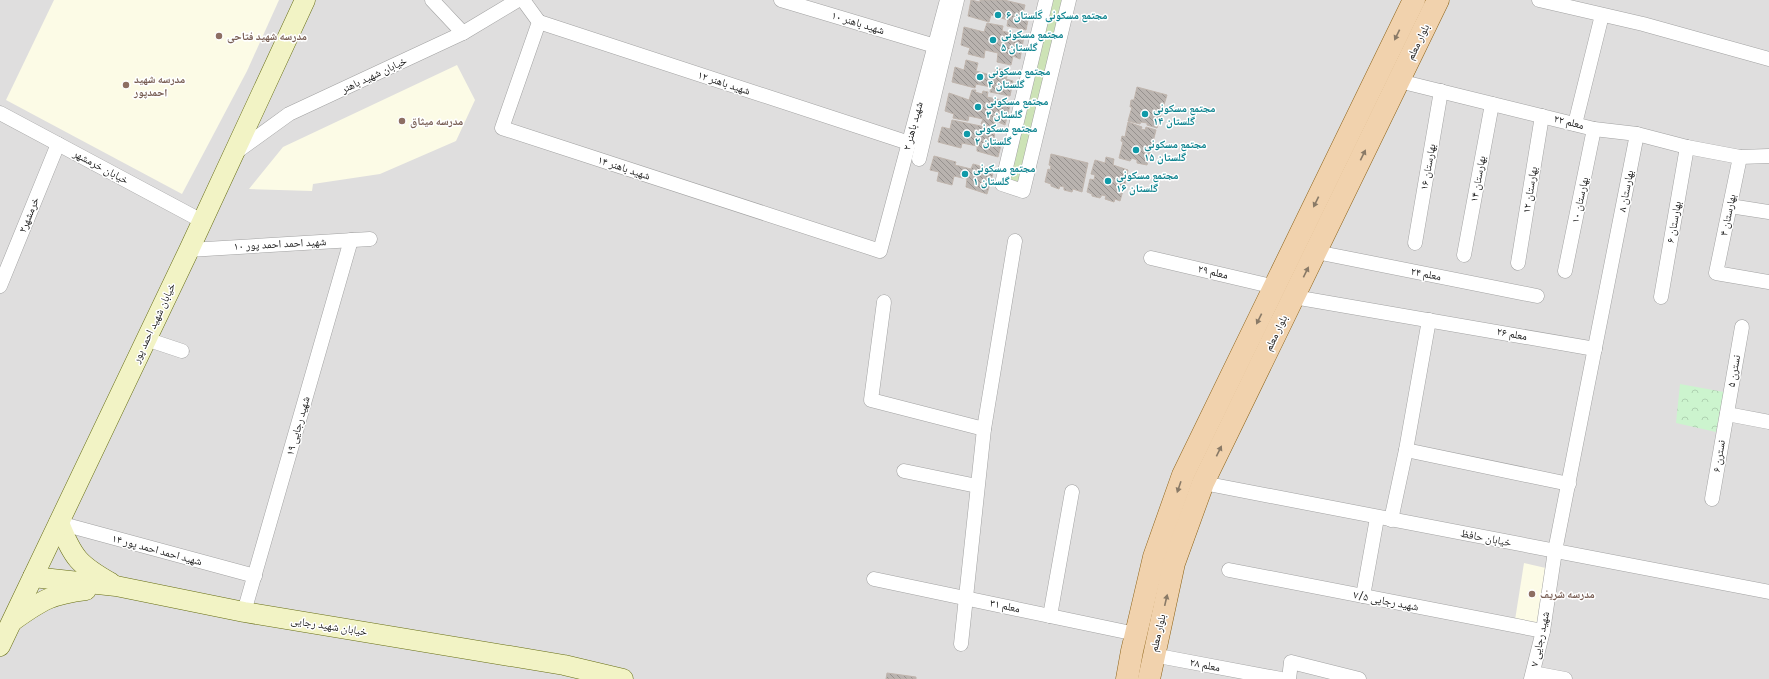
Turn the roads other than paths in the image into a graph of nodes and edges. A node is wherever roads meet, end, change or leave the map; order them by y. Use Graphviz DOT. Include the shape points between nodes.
graph roads {
  1 [pos="305,0"];
  2 [pos="432,0"];
  3 [pos="518,0"];
  4 [pos="523,0"];
  5 [pos="781,0"];
  6 [pos="947,0"];
  7 [pos="957,0"];
  8 [pos="1046,0"];
  9 [pos="1069,0"];
  10 [pos="1414,0"];
  11 [pos="1438,0"];
  12 [pos="1539,0"];
  13 [pos="1602,15"];
  14 [pos="539,22"];
  15 [pos="463,33"];
  16 [pos="935,46"];
  17 [pos="1769,58"];
  18 [pos="1399,81"];
  19 [pos="1441,91"];
  20 [pos="1492,104"];
  21 [pos="0,113"];
  22 [pos="1542,116"];
  23 [pos="1575,124"];
  24 [pos="1594,129"];
  25 [pos="1637,134"];
  26 [pos="909,143"];
  27 [pos="58,144"];
  28 [pos="1687,148"];
  29 [pos="233,154"];
  30 [pos="1769,156"];
  31 [pos="1740,157"];
  32 [pos="919,159"];
  33 [pos="1335,187"];
  34 [pos="1730,206"];
  35 [pos="1769,212"];
  36 [pos="202,221"];
  37 [pos="370,239"];
  38 [pos="351,240"];
  39 [pos="1015,241"];
  40 [pos="1415,243"];
  41 [pos="189,250"];
  42 [pos="880,251"];
  43 [pos="1316,252"];
  44 [pos="1464,255"];
  45 [pos="1151,258"];
  46 [pos="1518,263"];
  47 [pos="1565,271"];
  48 [pos="1769,282"];
  49 [pos="0,286"];
  50 [pos="1285,292"];
  51 [pos="1537,296"];
  52 [pos="1661,297"];
  53 [pos="884,302"];
  54 [pos="1429,320"];
  55 [pos="1742,327"];
  56 [pos="146,339"];
  57 [pos="1595,349"];
  58 [pos="182,351"];
  59 [pos="1726,414"];
  60 [pos="1769,422"];
  61 [pos="984,429"];
  62 [pos="1406,450"];
  63 [pos="904,471"];
  64 [pos="1203,483"];
  65 [pos="1569,484"];
  66 [pos="978,486"];
  67 [pos="1072,492"];
  68 [pos="1712,499"];
  69 [pos="1377,518"];
  70 [pos="1391,520"];
  71 [pos="59,524"];
  72 [pos="1555,551"];
  73 [pos="1229,570"];
  74 [pos="255,576"];
  75 [pos="33,577"];
  76 [pos="874,579"];
  77 [pos="116,586"];
  78 [pos="1769,592"];
  79 [pos="1363,596"];
  80 [pos="966,598"];
  81 [pos="244,612"];
  82 [pos="1050,616"];
  83 [pos="12,622"];
  84 [pos="1543,631"];
  85 [pos="1136,634"];
  86 [pos="961,644"];
  87 [pos="0,646"];
  88 [pos="1153,655"];
  89 [pos="564,672"];
  90 [pos="1532,676"];
  91 [pos="623,679"];
  92 [pos="1127,679"];
  93 [pos="1149,679"];
  94 [pos="1281,679"];
  95 [pos="1288,679"];
  96 [pos="1359,679"];
  97 [pos="1565,679"];
  1 -- 29 [label="street, خیابان شهید احمد پور"];
  2 -- 15 [label="street"];
  3 -- 15 [label="street, خیابان شهید باهنر"];
  4 -- 14 [label="street"];
  5 -- 16 [label="street, شهید باهنر ۱۰"];
  6 -- 16 [label="street, شهید باهنر ۲"];
  7 -- 32 [label="street"];
  8 -- 9 [label="street" via="1002,184 1023,191"];
  10 -- 33 [label="main road, بلوار معلم, one-way"];
  11 -- 18 [label="main road, بلوار معلم"];
  12 -- 13 [label="street"];
  13 -- 17 [label="street"];
  13 -- 23 [label="street"];
  14 -- 26 [label="street, شهید باهنر ۱۲"];
  14 -- 42 [label="street, شهید باهنر ۱۴" via="502,128"];
  15 -- 29 [label="street, خیابان شهید باهنر" via="290,114"];
  16 -- 26 [label="street, شهید باهنر ۲"];
  18 -- 19 [label="street, معلم ۲۲"];
  33 -- 18 [label="main road, بلوار معلم, one-way"];
  19 -- 20 [label="street, معلم ۲۲"];
  19 -- 40 [label="street, بهارستان ۱۶"];
  20 -- 22 [label="street, معلم ۲۲"];
  20 -- 44 [label="street, بهارستان ۱۴"];
  21 -- 27 [label="street, خیابان خرمشهر"];
  22 -- 23 [label="street, معلم ۲۲"];
  22 -- 46 [label="street, بهارستان ۱۲"];
  23 -- 24 [label="street, معلم ۲۲"];
  24 -- 25 [label="street, معلم ۲۲"];
  24 -- 47 [label="street, بهارستان ۱۰"];
  25 -- 28 [label="street, معلم ۲۲"];
  25 -- 57 [label="street, بهارستان ۸"];
  26 -- 42 [label="street, شهید باهنر ۲"];
  27 -- 36 [label="street, خیابان خرمشهر"];
  27 -- 49 [label="street, خرمشهر۲"];
  28 -- 31 [label="street, معلم ۲۲"];
  28 -- 52 [label="street, بهارستان ۶"];
  29 -- 36 [label="street, خیابان شهید احمد پور"];
  30 -- 31 [label="street, معلم ۲۲"];
  31 -- 34 [label="street, بهارستان ۴"];
  33 -- 43 [label="main road, بلوار معلم"];
  33 -- 50 [label="main road, بلوار معلم, one-way"];
  34 -- 35 [label="street"];
  34 -- 48 [label="street, بهارستان ۴" via="1716,273"];
  36 -- 41 [label="street, خیابان شهید احمد پور"];
  37 -- 38 [label="street, شهید احمد احمد پور ۱۰"];
  38 -- 41 [label="street, شهید احمد احمد پور ۱۰"];
  38 -- 74 [label="street, شهید رجایی ۱۹"];
  39 -- 61 [label="street"];
  41 -- 56 [label="street, خیابان شهید احمد پور"];
  50 -- 43 [label="main road, بلوار معلم, one-way"];
  43 -- 51 [label="street, معلم ۲۴"];
  45 -- 50 [label="street, معلم ۲۹"];
  50 -- 54 [label="street, معلم ۲۶"];
  64 -- 50 [label="main road, بلوار معلم, one-way"];
  50 -- 85 [label="main road, بلوار معلم, one-way" via="1183,475 1154,557"];
  53 -- 61 [label="street" via="871,400"];
  54 -- 57 [label="street, معلم ۲۶"];
  54 -- 62 [label="street"];
  55 -- 59 [label="street, نسترن ۵"];
  56 -- 58 [label="street"];
  56 -- 71 [label="street, خیابان شهید احمد پور"];
  57 -- 65 [label="street, شهید رجایی ۷"];
  59 -- 60 [label="street"];
  59 -- 68 [label="street, نسترن ۶"];
  61 -- 66 [label="street"];
  62 -- 65 [label="street"];
  62 -- 70 [label="street"];
  63 -- 66 [label="street"];
  64 -- 69 [label="street, خیابان حافظ"];
  88 -- 64 [label="main road, بلوار معلم, one-way" via="1174,563"];
  65 -- 72 [label="street, شهید رجایی ۷"];
  66 -- 80 [label="street"];
  67 -- 82 [label="street"];
  69 -- 70 [label="street, خیابان حافظ"];
  69 -- 79 [label="street"];
  70 -- 72 [label="street, خیابان حافظ"];
  71 -- 74 [label="street, شهید احمد احمد پور ۱۴"];
  71 -- 75 [label="street, خیابان شهید احمد پور"];
  71 -- 77 [label="street" via="77,560 90,572"];
  72 -- 78 [label="street, خیابان حافظ"];
  72 -- 84 [label="street, شهید رجایی ۷"];
  73 -- 79 [label="street, شهید رجایی ۷/۵"];
  74 -- 81 [label="street, شهید رجایی ۱۹"];
  75 -- 77 [label="street, خیابان شهید رجایی"];
  75 -- 83 [label="street, خیابان شهید احمد پور"];
  76 -- 80 [label="street, معلم ۳۱"];
  77 -- 81 [label="street, خیابان شهید رجایی"];
  77 -- 83 [label="street" via="62,593 35,605"];
  79 -- 84 [label="street, شهید رجایی ۷/۵"];
  80 -- 82 [label="street, معلم ۳۱"];
  80 -- 86 [label="street"];
  81 -- 89 [label="street, خیابان شهید رجایی"];
  82 -- 85 [label="street, معلم ۳۱"];
  83 -- 87 [label="street, خیابان شهید احمد پور"];
  84 -- 90 [label="street, شهید رجایی ۷"];
  85 -- 92 [label="main road, بلوار معلم"];
  88 -- 93 [label="main road, بلوار معلم"];
  88 -- 94 [label="street, معلم ۲۸"];
  89 -- 91 [label="street, خیابان شهید رجایی"];
  90 -- 97 [label="street"];
  95 -- 96 [label="street" via="1291,662"];
}
